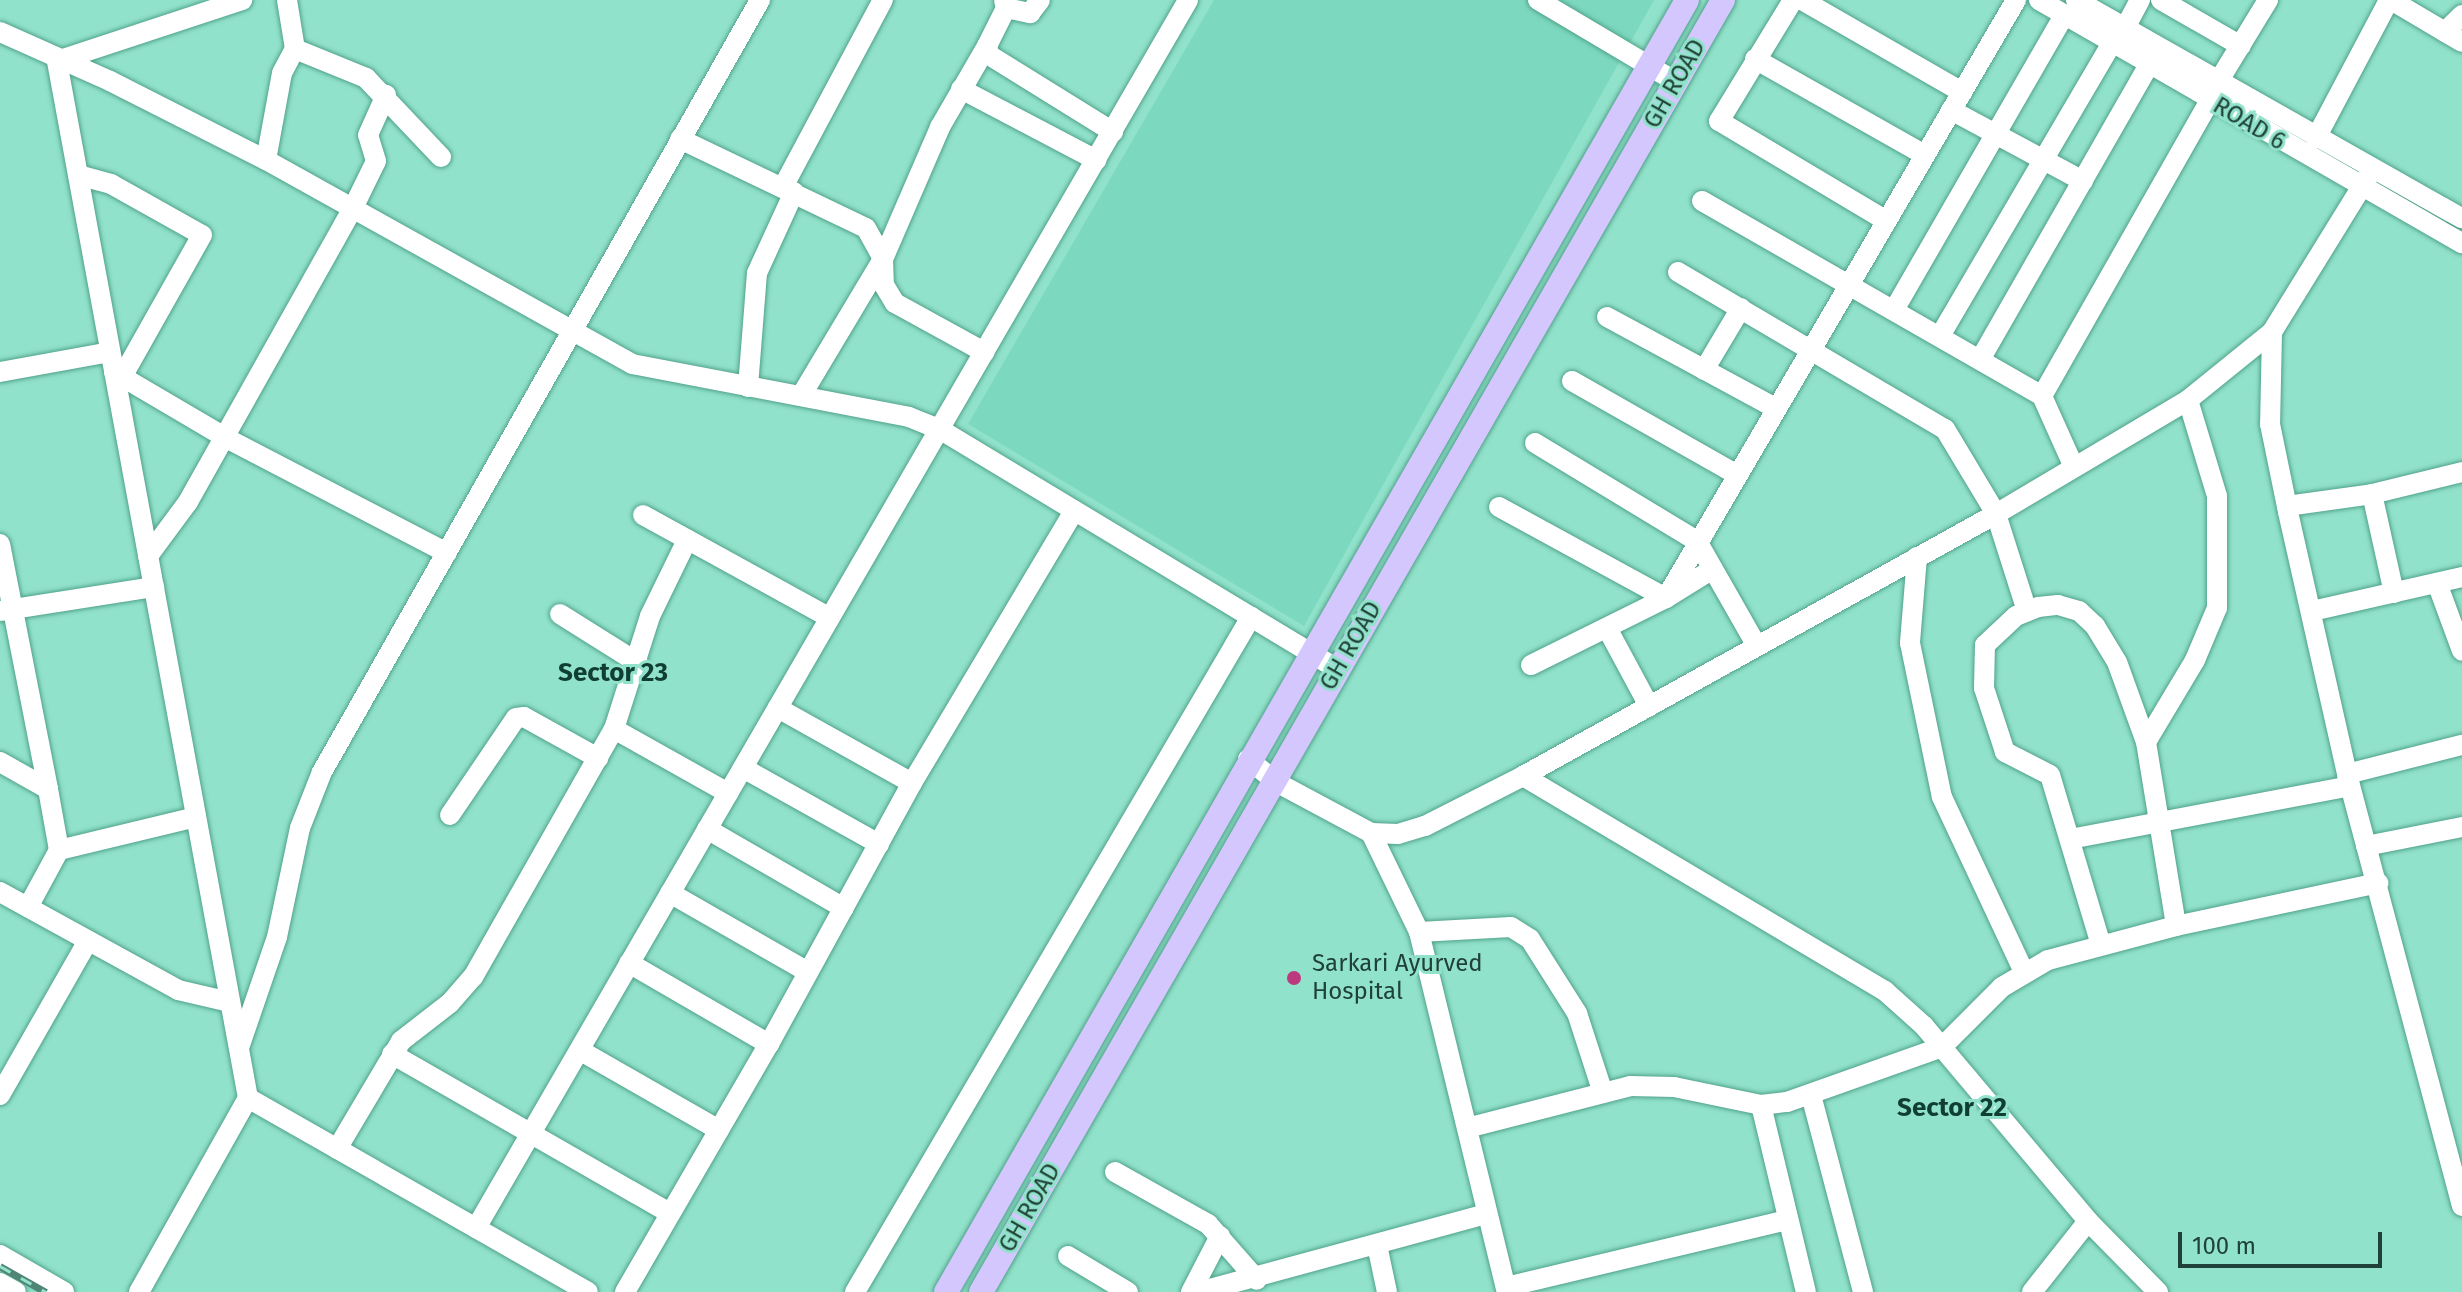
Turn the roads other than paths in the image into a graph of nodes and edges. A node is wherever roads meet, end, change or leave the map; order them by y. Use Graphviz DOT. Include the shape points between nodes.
graph roads {
  1 [pos="242,0"];
  2 [pos="287,0"];
  3 [pos="760,0"];
  4 [pos="883,0"];
  5 [pos="1040,0"];
  6 [pos="1188,0"];
  7 [pos="1538,0"];
  8 [pos="1687,0"];
  9 [pos="1723,0"];
  10 [pos="1793,0"];
  11 [pos="1802,0"];
  12 [pos="2016,0"];
  13 [pos="2039,0"];
  14 [pos="2140,0"];
  15 [pos="2161,0"];
  16 [pos="2268,0"];
  17 [pos="2390,0"];
  18 [pos="1005,4"];
  19 [pos="2070,8"];
  20 [pos="2462,15"];
  21 [pos="0,32"];
  22 [pos="2118,36"];
  23 [pos="2453,37"];
  24 [pos="987,46"];
  25 [pos="2241,46"];
  26 [pos="295,49"];
  27 [pos="1755,59"];
  28 [pos="57,61"];
  29 [pos="1649,65"];
  30 [pos="2149,65"];
  31 [pos="1676,82"];
  32 [pos="961,89"];
  33 [pos="2214,91"];
  34 [pos="386,95"];
  35 [pos="1956,101"];
  36 [pos="1113,132"];
  37 [pos="1996,135"];
  38 [pos="2316,138"];
  39 [pos="680,139"];
  40 [pos="1923,154"];
  41 [pos="441,157"];
  42 [pos="2042,158"];
  43 [pos="266,160"];
  44 [pos="1096,160"];
  45 [pos="2372,170"];
  46 [pos="78,175"];
  47 [pos="2083,181"];
  48 [pos="789,189"];
  49 [pos="2362,191"];
  50 [pos="1702,201"];
  51 [pos="353,208"];
  52 [pos="2462,218"];
  53 [pos="1885,220"];
  54 [pos="2462,243"];
  55 [pos="883,259"];
  56 [pos="1678,272"];
  57 [pos="1847,285"];
  58 [pos="1741,308"];
  59 [pos="1894,310"];
  60 [pos="1607,317"];
  61 [pos="2272,332"];
  62 [pos="572,333"];
  63 [pos="1940,336"];
  64 [pos="1810,348"];
  65 [pos="984,352"];
  66 [pos="1981,358"];
  67 [pos="116,366"];
  68 [pos="1704,370"];
  69 [pos="0,372"];
  70 [pos="1572,381"];
  71 [pos="748,387"];
  72 [pos="801,396"];
  73 [pos="2042,396"];
  74 [pos="2188,400"];
  75 [pos="1775,408"];
  76 [pos="941,430"];
  77 [pos="226,438"];
  78 [pos="1535,443"];
  79 [pos="2073,465"];
  80 [pos="2462,472"];
  81 [pos="1736,474"];
  82 [pos="2372,494"];
  83 [pos="2287,506"];
  84 [pos="1499,507"];
  85 [pos="1074,511"];
  86 [pos="1996,514"];
  87 [pos="643,515"];
  88 [pos="687,540"];
  89 [pos="1697,541"];
  90 [pos="0,544"];
  91 [pos="447,553"];
  92 [pos="148,556"];
  93 [pos="1917,557"];
  94 [pos="1713,569"];
  95 [pos="2462,577"];
  96 [pos="2437,583"];
  97 [pos="154,587"];
  98 [pos="2394,593"];
  99 [pos="1666,598"];
  100 [pos="6,610"];
  101 [pos="2027,611"];
  102 [pos="2312,611"];
  103 [pos="560,614"];
  104 [pos="1251,617"];
  105 [pos="830,618"];
  106 [pos="1607,628"];
  107 [pos="1757,646"];
  108 [pos="2462,651"];
  109 [pos="1311,654"];
  110 [pos="638,663"];
  111 [pos="1531,665"];
  112 [pos="1337,669"];
  113 [pos="1649,706"];
  114 [pos="778,708"];
  115 [pos="614,729"];
  116 [pos="2146,742"];
  117 [pos="2462,745"];
  118 [pos="598,758"];
  119 [pos="1248,759"];
  120 [pos="0,762"];
  121 [pos="743,768"];
  122 [pos="1523,776"];
  123 [pos="2348,780"];
  124 [pos="1276,782"];
  125 [pos="912,783"];
  126 [pos="48,789"];
  127 [pos="2154,790"];
  128 [pos="728,793"];
  129 [pos="450,815"];
  130 [pos="196,817"];
  131 [pos="2162,823"];
  132 [pos="2124,827"];
  133 [pos="2462,827"];
  134 [pos="707,829"];
  135 [pos="1371,833"];
  136 [pos="2070,839"];
  137 [pos="879,844"];
  138 [pos="2366,846"];
  139 [pos="59,850"];
  140 [pos="2378,883"];
  141 [pos="0,892"];
  142 [pos="670,893"];
  143 [pos="28,907"];
  144 [pos="844,908"];
  145 [pos="2176,926"];
  146 [pos="1419,932"];
  147 [pos="88,941"];
  148 [pos="2101,945"];
  149 [pos="629,963"];
  150 [pos="2023,970"];
  151 [pos="808,972"];
  152 [pos="230,1002"];
  153 [pos="769,1044"];
  154 [pos="1942,1047"];
  155 [pos="239,1049"];
  156 [pos="581,1051"];
  157 [pos="392,1054"];
  158 [pos="1603,1093"];
  159 [pos="0,1095"];
  160 [pos="1811,1095"];
  161 [pos="248,1098"];
  162 [pos="1761,1105"];
  163 [pos="1467,1128"];
  164 [pos="719,1130"];
  165 [pos="532,1131"];
  166 [pos="2454,1140"];
  167 [pos="337,1149"];
  168 [pos="1115,1172"];
  169 [pos="2462,1206"];
  170 [pos="670,1213"];
  171 [pos="1487,1214"];
  172 [pos="1787,1220"];
  173 [pos="2088,1221"];
  174 [pos="476,1228"];
  175 [pos="1220,1236"];
  176 [pos="1377,1245"];
  177 [pos="0,1255"];
  178 [pos="1068,1256"];
  179 [pos="1257,1280"];
  180 [pos="0,1283"];
  181 [pos="1507,1290"];
  182 [pos="16,1292"];
  183 [pos="64,1292"];
  184 [pos="139,1292"];
  185 [pos="588,1292"];
  186 [pos="625,1292"];
  187 [pos="855,1292"];
  188 [pos="946,1292"];
  189 [pos="981,1292"];
  190 [pos="1128,1292"];
  191 [pos="1191,1292"];
  192 [pos="1199,1292"];
  193 [pos="1387,1292"];
  194 [pos="1806,1292"];
  195 [pos="1863,1292"];
  196 [pos="2032,1292"];
  197 [pos="2158,1292"];
  1 -- 28 [label="street"];
  2 -- 26 [label="street"];
  3 -- 39 [label="street"];
  4 -- 48 [label="street"];
  5 -- 18 [label="street" via="1030,13"];
  6 -- 36 [label="street"];
  7 -- 29 [label="street"];
  8 -- 29 [label="main road, GH ROAD"];
  9 -- 31 [label="main road, GH ROAD"];
  10 -- 27 [label="street"];
  11 -- 35 [label="street"];
  12 -- 35 [label="street"];
  13 -- 19 [label="street, ROAD 6"];
  14 -- 22 [label="street"];
  15 -- 25 [label="street"];
  16 -- 25 [label="street"];
  17 -- 23 [label="street"];
  17 -- 38 [label="street"];
  18 -- 24 [label="street"];
  19 -- 22 [label="street, ROAD 6"];
  19 -- 37 [label="street"];
  20 -- 23 [label="street"];
  21 -- 28 [label="street"];
  22 -- 30 [label="street, ROAD 6"];
  22 -- 33 [label="street, ROAD 6"];
  22 -- 42 [label="street"];
  24 -- 32 [label="street"];
  24 -- 36 [label="street" via="996,63"];
  25 -- 33 [label="street"];
  26 -- 34 [label="street" via="350,69"];
  26 -- 43 [label="street" via="282,73"];
  27 -- 40 [label="street"];
  27 -- 53 [label="street" via="1719,121"];
  28 -- 43 [label="street" via="110,81"];
  28 -- 46 [label="street"];
  29 -- 31 [label="street"];
  29 -- 109 [label="main road, GH ROAD"];
  30 -- 33 [label="street, ROAD 6"];
  30 -- 47 [label="street"];
  31 -- 112 [label="main road, GH ROAD"];
  32 -- 44 [label="street"];
  32 -- 55 [label="street"];
  33 -- 38 [label="street, ROAD 6"];
  33 -- 49 [label="street, ROAD 6"];
  33 -- 73 [label="street"];
  34 -- 41 [label="street"];
  34 -- 51 [label="street" via="368,135 376,161"];
  35 -- 37 [label="street"];
  35 -- 40 [label="street"];
  36 -- 44 [label="street"];
  37 -- 42 [label="street"];
  37 -- 59 [label="street"];
  38 -- 45 [label="street, ROAD 6"];
  39 -- 48 [label="street"];
  39 -- 62 [label="street"];
  40 -- 53 [label="street"];
  42 -- 47 [label="street"];
  42 -- 63 [label="street"];
  43 -- 51 [label="street"];
  44 -- 65 [label="street"];
  45 -- 49 [label="street"];
  45 -- 52 [label="street, ROAD 6"];
  46 -- 67 [label="street"];
  46 -- 67 [label="street" via="111,184 202,235"];
  47 -- 66 [label="street"];
  48 -- 55 [label="street" via="866,228"];
  48 -- 71 [label="street" via="757,273"];
  49 -- 54 [label="street, ROAD 6"];
  49 -- 61 [label="street"];
  50 -- 57 [label="street"];
  51 -- 62 [label="street"];
  51 -- 77 [label="street"];
  53 -- 57 [label="street"];
  55 -- 65 [label="street" via="884,285 895,303"];
  55 -- 72 [label="street"];
  56 -- 58 [label="street"];
  57 -- 59 [label="street"];
  57 -- 64 [label="street"];
  58 -- 64 [label="street"];
  58 -- 68 [label="street"];
  59 -- 63 [label="street"];
  60 -- 68 [label="street"];
  61 -- 74 [label="street"];
  61 -- 83 [label="street" via="2270,424"];
  62 -- 71 [label="street" via="632,364"];
  62 -- 91 [label="street"];
  63 -- 66 [label="street"];
  64 -- 75 [label="street"];
  64 -- 86 [label="street" via="1945,429"];
  65 -- 76 [label="street"];
  66 -- 73 [label="street"];
  67 -- 69 [label="street"];
  67 -- 77 [label="street"];
  67 -- 92 [label="street"];
  68 -- 75 [label="street"];
  70 -- 81 [label="street"];
  71 -- 72 [label="street"];
  72 -- 76 [label="street" via="909,417"];
  73 -- 79 [label="street"];
  74 -- 79 [label="street"];
  74 -- 116 [label="street" via="2217,496 2217,608 2195,660"];
  75 -- 81 [label="street"];
  76 -- 85 [label="street"];
  76 -- 105 [label="street"];
  77 -- 91 [label="street"];
  77 -- 92 [label="street"];
  78 -- 89 [label="street"];
  79 -- 86 [label="street"];
  80 -- 82 [label="street"];
  81 -- 89 [label="street"];
  82 -- 83 [label="street"];
  82 -- 98 [label="street"];
  83 -- 102 [label="street"];
  84 -- 99 [label="street"];
  85 -- 104 [label="street"];
  85 -- 125 [label="street"];
  86 -- 93 [label="street"];
  86 -- 101 [label="street"];
  87 -- 88 [label="street"];
  88 -- 105 [label="street"];
  88 -- 110 [label="street" via="650,616"];
  89 -- 94 [label="street"];
  89 -- 99 [label="street"];
  90 -- 100 [label="street"];
  91 -- 155 [label="street" via="306,807 277,937"];
  92 -- 97 [label="street"];
  93 -- 107 [label="street"];
  93 -- 150 [label="street" via="1910,643 1942,797"];
  94 -- 99 [label="street"];
  94 -- 107 [label="street"];
  95 -- 96 [label="street"];
  96 -- 98 [label="street"];
  96 -- 108 [label="street"];
  97 -- 100 [label="street"];
  97 -- 130 [label="street"];
  98 -- 102 [label="street"];
  99 -- 106 [label="street"];
  100 -- 126 [label="street"];
  101 -- 116 [label="street" via="2058,605 2079,611 2095,626 2117,662"];
  101 -- 136 [label="street" via="1985,645 1984,688 2005,752 2050,775"];
  102 -- 123 [label="street"];
  103 -- 110 [label="street"];
  104 -- 109 [label="street"];
  104 -- 187 [label="street"];
  105 -- 114 [label="street"];
  106 -- 111 [label="street"];
  106 -- 113 [label="street"];
  107 -- 113 [label="street"];
  109 -- 112 [label="street"];
  109 -- 119 [label="main road, GH ROAD"];
  110 -- 115 [label="street"];
  112 -- 124 [label="main road, GH ROAD"];
  113 -- 122 [label="street"];
  114 -- 121 [label="street"];
  114 -- 125 [label="street"];
  115 -- 118 [label="street"];
  115 -- 128 [label="street"];
  116 -- 127 [label="street"];
  117 -- 123 [label="street"];
  118 -- 129 [label="street" via="524,717 516,718"];
  118 -- 157 [label="street" via="473,977"];
  119 -- 124 [label="street"];
  119 -- 188 [label="main road, GH ROAD"];
  120 -- 126 [label="street"];
  121 -- 128 [label="street"];
  121 -- 137 [label="street"];
  122 -- 135 [label="street" via="1425,826 1398,834"];
  122 -- 154 [label="street" via="1846,965 1885,991"];
  123 -- 131 [label="street"];
  123 -- 138 [label="street"];
  124 -- 135 [label="street"];
  124 -- 189 [label="main road, GH ROAD"];
  125 -- 137 [label="street"];
  126 -- 139 [label="street"];
  127 -- 131 [label="street"];
  127 -- 132 [label="street"];
  128 -- 134 [label="street"];
  130 -- 139 [label="street"];
  130 -- 152 [label="street"];
  131 -- 132 [label="street"];
  131 -- 145 [label="street"];
  132 -- 136 [label="street"];
  133 -- 138 [label="street"];
  134 -- 142 [label="street"];
  134 -- 144 [label="street"];
  135 -- 146 [label="street"];
  136 -- 148 [label="street"];
  137 -- 144 [label="street"];
  138 -- 140 [label="street"];
  139 -- 143 [label="street"];
  140 -- 145 [label="street"];
  140 -- 166 [label="street"];
  141 -- 143 [label="street"];
  142 -- 149 [label="street"];
  142 -- 151 [label="street"];
  143 -- 147 [label="street"];
  144 -- 151 [label="street"];
  145 -- 148 [label="street"];
  146 -- 158 [label="street" via="1511,927 1530,939 1577,1013"];
  146 -- 163 [label="street"];
  147 -- 152 [label="street" via="178,990"];
  147 -- 159 [label="street"];
  148 -- 150 [label="street"];
  149 -- 153 [label="street"];
  149 -- 156 [label="street"];
  150 -- 154 [label="street"];
  151 -- 153 [label="street"];
  152 -- 155 [label="street"];
  153 -- 164 [label="street"];
  154 -- 160 [label="street"];
  154 -- 173 [label="street"];
  155 -- 161 [label="street"];
  156 -- 164 [label="street"];
  156 -- 165 [label="street"];
  157 -- 165 [label="street"];
  157 -- 167 [label="street"];
  158 -- 162 [label="street" via="1630,1086 1674,1087"];
  158 -- 163 [label="street"];
  160 -- 162 [label="street"];
  160 -- 195 [label="street"];
  161 -- 167 [label="street"];
  161 -- 184 [label="street"];
  162 -- 172 [label="street"];
  163 -- 171 [label="street"];
  164 -- 170 [label="street"];
  165 -- 170 [label="street"];
  165 -- 174 [label="street"];
  166 -- 169 [label="street"];
  167 -- 174 [label="street"];
  168 -- 175 [label="street" via="1208,1224"];
  170 -- 186 [label="street"];
  171 -- 176 [label="street"];
  171 -- 181 [label="street"];
  172 -- 181 [label="street"];
  172 -- 194 [label="street"];
  173 -- 196 [label="street"];
  173 -- 197 [label="street"];
  174 -- 185 [label="street"];
  175 -- 179 [label="street"];
  175 -- 191 [label="street"];
  176 -- 179 [label="street"];
  176 -- 193 [label="street"];
  177 -- 183 [label="street"];
  178 -- 190 [label="street"];
  179 -- 192 [label="street"];
  180 -- 182 [label="street"];
}
